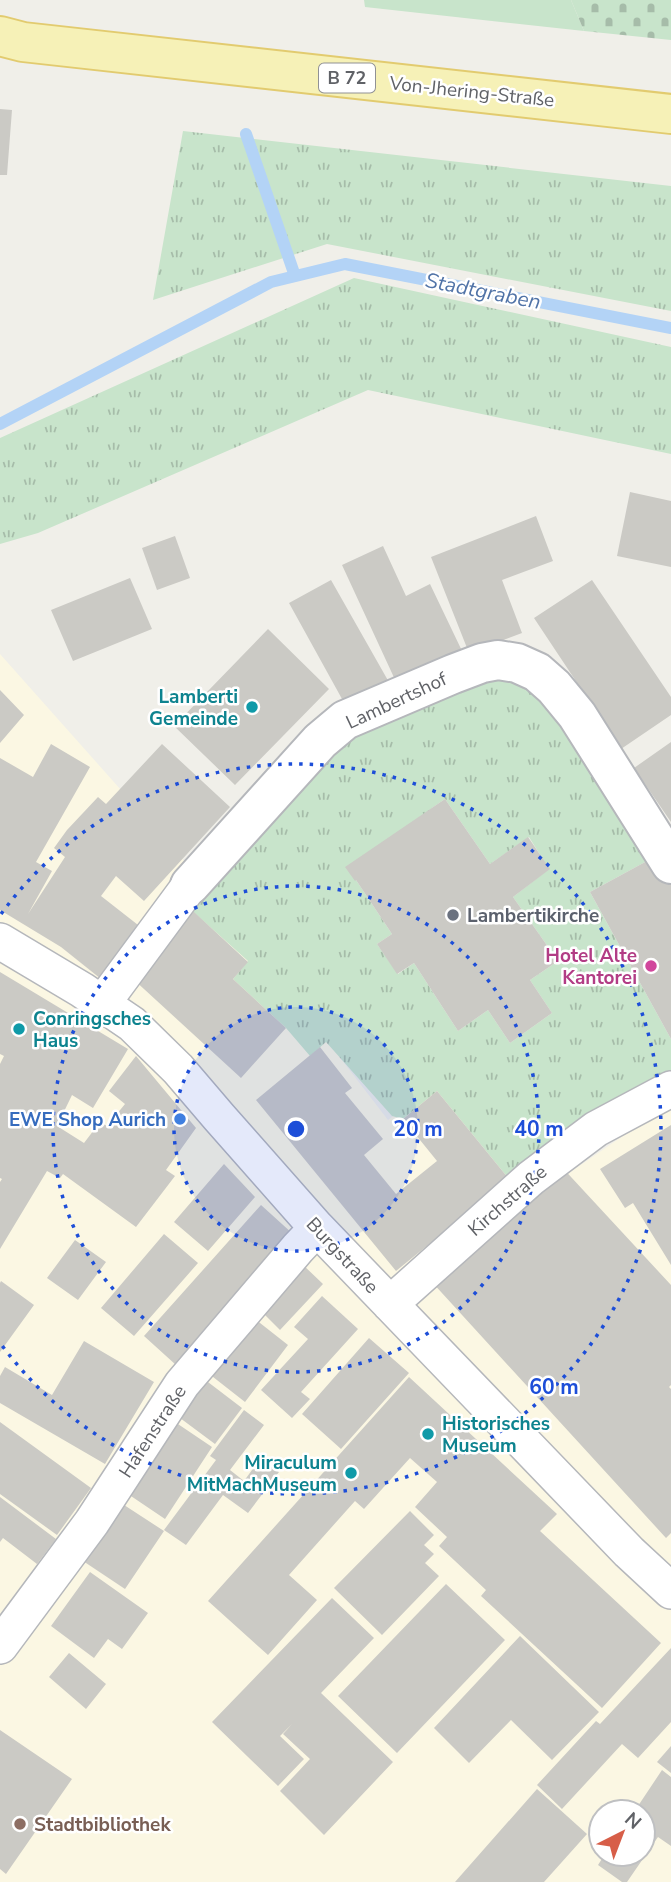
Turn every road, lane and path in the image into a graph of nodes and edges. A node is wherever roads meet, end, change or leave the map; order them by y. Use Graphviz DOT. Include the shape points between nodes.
graph roads {
  1 [pos="8,40"];
  2 [pos="671,114"];
  3 [pos="671,864"];
  4 [pos="190,885"];
  5 [pos="0,942"];
  6 [pos="102,1004"];
  7 [pos="671,1089"];
  8 [pos="317,1228"];
  9 [pos="390,1304"];
  10 [pos="671,1591"];
  11 [pos="0,1646"];
  1 -- 2 [label="main road, Von-Jhering-Straße / B 72"];
  3 -- 4 [label="street, Lambertshof" via="584,726 554,687 537,672 498,660 345,720 320,741"];
  4 -- 6 [label="street, Lambertshof"];
  5 -- 6 [label="street, Burgstraße"];
  6 -- 8 [label="street, Burgstraße" via="132,1024 178,1069"];
  7 -- 9 [label="street, Kirchstraße" via="596,1129 541,1170"];
  8 -- 9 [label="street, Burgstraße"];
  8 -- 11 [label="street, Hafenstraße" via="182,1384 92,1522"];
  9 -- 10 [label="street, Burgstraße"];
}
